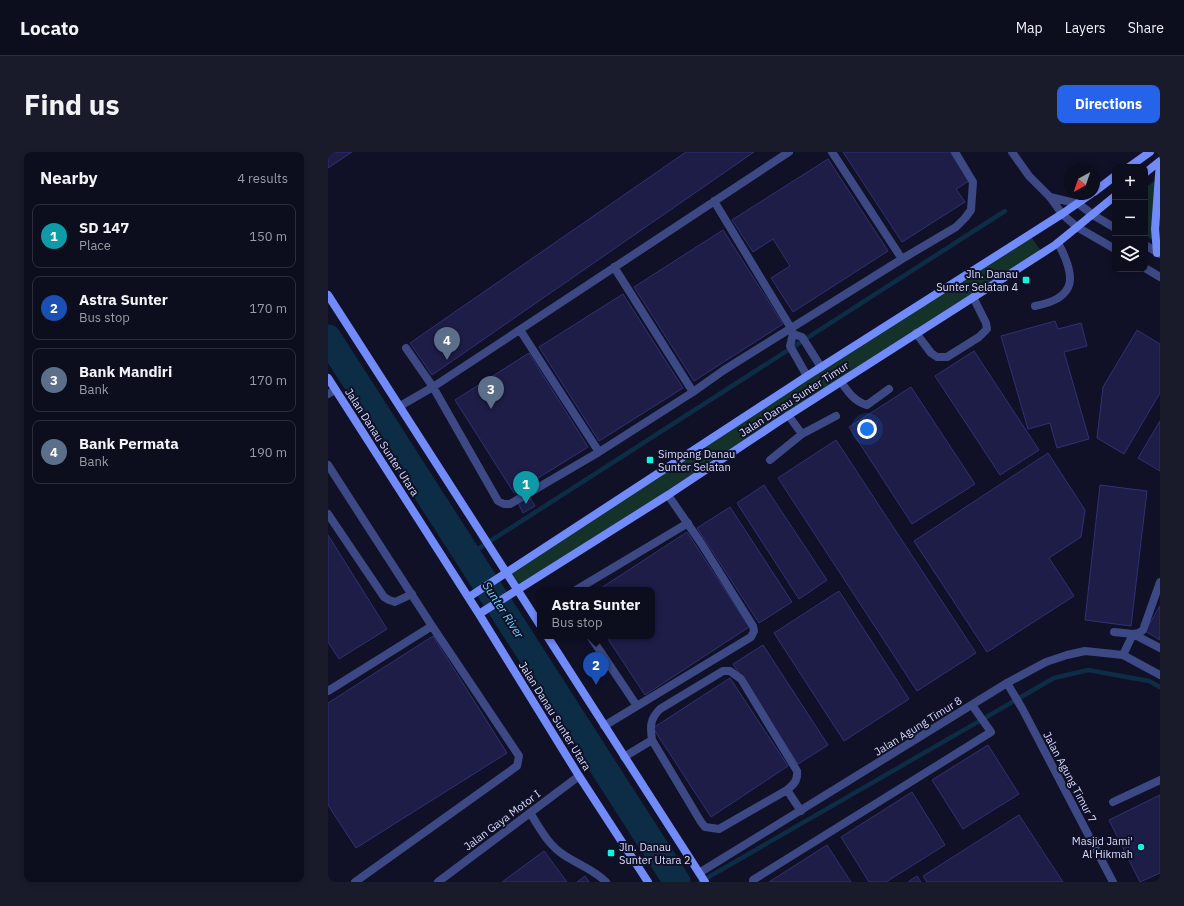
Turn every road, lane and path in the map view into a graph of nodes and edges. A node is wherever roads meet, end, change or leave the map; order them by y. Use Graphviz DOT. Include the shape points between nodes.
graph roads {
  1 [pos="789,152"];
  2 [pos="832,152"];
  3 [pos="955,152"];
  4 [pos="1012,152"];
  5 [pos="1150,152"];
  6 [pos="1160,162"];
  7 [pos="1133,164"];
  8 [pos="1148,171"];
  9 [pos="1112,178"];
  10 [pos="1100,187"];
  11 [pos="1050,197"];
  12 [pos="1112,198"];
  13 [pos="1084,200"];
  14 [pos="714,201"];
  15 [pos="1079,204"];
  16 [pos="1062,214"];
  17 [pos="1093,214"];
  18 [pos="1112,226"];
  19 [pos="1077,227"];
  20 [pos="1058,242"];
  21 [pos="1112,247"];
  22 [pos="1148,248"];
  23 [pos="1159,254"];
  24 [pos="902,259"];
  25 [pos="614,267"];
  26 [pos="1148,270"];
  27 [pos="1160,277"];
  28 [pos="328,295"];
  29 [pos="973,297"];
  30 [pos="1035,306"];
  31 [pos="520,330"];
  32 [pos="792,331"];
  33 [pos="916,333"];
  34 [pos="406,348"];
  35 [pos="821,367"];
  36 [pos="807,376"];
  37 [pos="328,378"];
  38 [pos="840,382"];
  39 [pos="433,387"];
  40 [pos="889,389"];
  41 [pos="332,392"];
  42 [pos="693,392"];
  43 [pos="400,406"];
  44 [pos="788,415"];
  45 [pos="836,416"];
  46 [pos="802,434"];
  47 [pos="599,452"];
  48 [pos="770,460"];
  49 [pos="328,465"];
  50 [pos="668,495"];
  51 [pos="328,514"];
  52 [pos="688,523"];
  53 [pos="506,572"];
  54 [pos="1160,582"];
  55 [pos="581,587"];
  56 [pos="518,590"];
  57 [pos="412,594"];
  58 [pos="469,597"];
  59 [pos="480,614"];
  60 [pos="537,620"];
  61 [pos="432,626"];
  62 [pos="1114,632"];
  63 [pos="1133,634"];
  64 [pos="549,639"];
  65 [pos="592,639"];
  66 [pos="1160,648"];
  67 [pos="1123,655"];
  68 [pos="1160,675"];
  69 [pos="1007,683"];
  70 [pos="328,691"];
  71 [pos="972,705"];
  72 [pos="637,706"];
  73 [pos="604,726"];
  74 [pos="652,740"];
  75 [pos="624,757"];
  76 [pos="579,776"];
  77 [pos="1160,780"];
  78 [pos="787,790"];
  79 [pos="1113,802"];
  80 [pos="800,811"];
  81 [pos="530,813"];
  82 [pos="702,877"];
  83 [pos="355,882"];
  84 [pos="438,882"];
  85 [pos="606,882"];
  86 [pos="648,882"];
  87 [pos="753,882"];
  88 [pos="1113,882"];
  1 -- 14 [label="street"];
  2 -- 24 [label="street"];
  3 -- 24 [label="street" via="973,182 971,210 956,227"];
  4 -- 11 [label="street" via="1029,176"];
  5 -- 7 [label="main road"];
  6 -- 8 [label="main road"];
  6 -- 23 [label="main road" via="1155,229"];
  9 -- 10 [label="main road"];
  11 -- 15 [label="street"];
  11 -- 16 [label="street"];
  12 -- 17 [label="main road, Jalan Danau Sunter Timur"];
  13 -- 15 [label="main road, Jalan Danau Sunter Timur"];
  14 -- 25 [label="street"];
  14 -- 32 [label="street"];
  15 -- 16 [label="main road, Jalan Danau Sunter Timur"];
  15 -- 17 [label="street"];
  16 -- 19 [label="street"];
  16 -- 35 [label="main road, Jalan Danau Sunter Timur"];
  17 -- 18 [label="street"];
  17 -- 19 [label="main road, Jalan Danau Sunter Timur"];
  19 -- 20 [label="main road, Jalan Danau Sunter Timur"];
  19 -- 21 [label="street"];
  20 -- 29 [label="main road, Jalan Danau Sunter Timur"];
  20 -- 30 [label="street" via="1071,276 1068,291 1057,299"];
  22 -- 23 [label="street"];
  24 -- 32 [label="street"];
  25 -- 31 [label="street"];
  25 -- 42 [label="street"];
  26 -- 27 [label="street"];
  28 -- 43 [label="main road"];
  29 -- 33 [label="main road, Jalan Danau Sunter Timur"];
  29 -- 33 [label="street" via="986,323 986,329 973,341 947,357 938,357 931,353"];
  31 -- 39 [label="street"];
  31 -- 47 [label="street"];
  32 -- 35 [label="street" via="802,337"];
  32 -- 36 [label="street" via="790,346"];
  32 -- 42 [label="street" via="724,370"];
  33 -- 38 [label="main road, Jalan Danau Sunter Timur"];
  34 -- 39 [label="street"];
  35 -- 36 [label="main road, Jalan Danau Sunter Timur"];
  36 -- 53 [label="main road, Jalan Danau Sunter Timur"];
  37 -- 41 [label="main road, Jalan Danau Sunter Utara"];
  38 -- 40 [label="street" via="860,404 867,405"];
  38 -- 44 [label="main road, Jalan Danau Sunter Timur"];
  39 -- 43 [label="street"];
  39 -- 47 [label="street" via="498,501 504,504 510,504"];
  41 -- 58 [label="main road, Jalan Danau Sunter Utara"];
  42 -- 47 [label="street"];
  43 -- 53 [label="main road"];
  44 -- 46 [label="street"];
  44 -- 50 [label="main road, Jalan Danau Sunter Timur"];
  45 -- 46 [label="street"];
  46 -- 48 [label="street"];
  49 -- 57 [label="street"];
  50 -- 52 [label="street"];
  50 -- 56 [label="main road, Jalan Danau Sunter Timur"];
  51 -- 57 [label="street" via="384,597 395,602"];
  52 -- 55 [label="street"];
  52 -- 72 [label="street" via="754,631 751,637"];
  53 -- 56 [label="main road"];
  53 -- 58 [label="main road, Jalan Danau Sunter Timur"];
  54 -- 63 [label="street" via="1143,630"];
  56 -- 59 [label="main road, Jalan Danau Sunter Timur"];
  56 -- 60 [label="main road"];
  57 -- 61 [label="street"];
  58 -- 59 [label="main road, Jalan Danau Sunter Utara"];
  59 -- 76 [label="main road, Jalan Danau Sunter Utara"];
  61 -- 70 [label="street"];
  61 -- 83 [label="street" via="518,756 517,766"];
  62 -- 63 [label="street"];
  63 -- 66 [label="street"];
  63 -- 67 [label="street"];
  64 -- 73 [label="main road"];
  65 -- 72 [label="street"];
  67 -- 68 [label="street, Jalan Agung Timur 8"];
  67 -- 69 [label="street, Jalan Agung Timur 8" via="1084,651 1067,655 1046,662"];
  69 -- 71 [label="street, Jalan Agung Timur 8"];
  69 -- 88 [label="street, Jalan Agung Timur 7"];
  71 -- 80 [label="street, Jalan Agung Timur 8"];
  71 -- 87 [label="street" via="990,732"];
  72 -- 73 [label="street"];
  73 -- 75 [label="main road"];
  74 -- 75 [label="street"];
  74 -- 78 [label="street" via="705,827 719,829"];
  74 -- 78 [label="street" via="653,716 660,709 723,671 730,671 741,679 797,771 795,783"];
  75 -- 82 [label="main road"];
  76 -- 81 [label="street, Jalan Gaya Motor I"];
  76 -- 86 [label="main road, Jalan Danau Sunter Utara"];
  77 -- 79 [label="street"];
  78 -- 80 [label="street"];
  80 -- 82 [label="street, Jalan Agung Timur 8"];
  81 -- 84 [label="street, Jalan Gaya Motor I"];
  81 -- 85 [label="street" via="553,846"];
}
